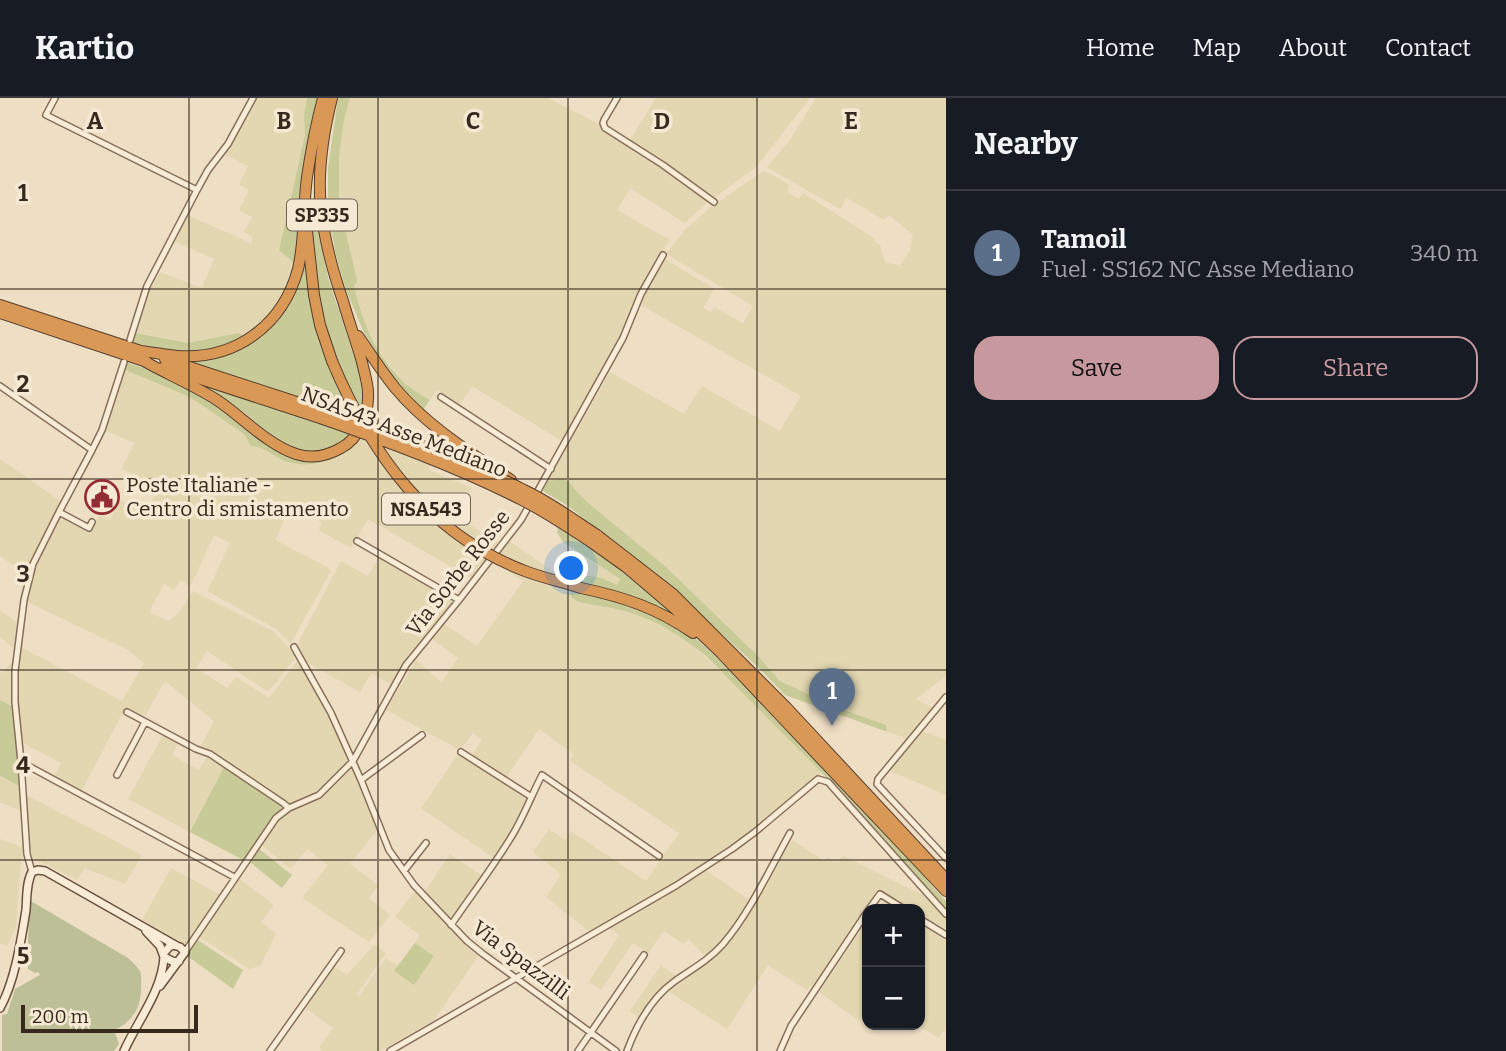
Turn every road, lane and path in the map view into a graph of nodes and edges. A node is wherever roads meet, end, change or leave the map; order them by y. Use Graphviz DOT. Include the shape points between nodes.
graph roads {
  1 [pos="55,98"];
  2 [pos="253,98"];
  3 [pos="323,98"];
  4 [pos="332,98"];
  5 [pos="617,98"];
  6 [pos="197,190"];
  7 [pos="714,202"];
  8 [pos="304,247"];
  9 [pos="663,255"];
  10 [pos="0,305"];
  11 [pos="0,313"];
  12 [pos="353,330"];
  13 [pos="130,340"];
  14 [pos="141,355"];
  15 [pos="124,362"];
  16 [pos="0,386"];
  17 [pos="441,397"];
  18 [pos="322,415"];
  19 [pos="92,450"];
  20 [pos="551,469"];
  21 [pos="526,490"];
  22 [pos="59,512"];
  23 [pos="92,522"];
  24 [pos="594,539"];
  25 [pos="357,541"];
  26 [pos="459,600"];
  27 [pos="294,648"];
  28 [pos="721,653"];
  29 [pos="946,696"];
  30 [pos="127,712"];
  31 [pos="145,722"];
  32 [pos="422,735"];
  33 [pos="461,752"];
  34 [pos="353,761"];
  35 [pos="21,762"];
  36 [pos="117,775"];
  37 [pos="361,780"];
  38 [pos="530,796"];
  39 [pos="289,808"];
  40 [pos="790,833"];
  41 [pos="426,843"];
  42 [pos="659,856"];
  43 [pos="946,858"];
  44 [pos="404,871"];
  45 [pos="32,872"];
  46 [pos="234,877"];
  47 [pos="946,879"];
  48 [pos="946,891"];
  49 [pos="873,904"];
  50 [pos="896,904"];
  51 [pos="946,915"];
  52 [pos="862,920"];
  53 [pos="925,922"];
  54 [pos="141,925"];
  55 [pos="451,925"];
  56 [pos="946,935"];
  57 [pos="177,946"];
  58 [pos="341,951"];
  59 [pos="185,952"];
  60 [pos="164,955"];
  61 [pos="645,955"];
  62 [pos="178,961"];
  63 [pos="516,979"];
  64 [pos="153,995"];
  65 [pos="0,1008"];
  66 [pos="592,1032"];
  67 [pos="124,1051"];
  68 [pos="270,1051"];
  69 [pos="390,1051"];
  70 [pos="578,1051"];
  71 [pos="616,1051"];
  72 [pos="627,1051"];
  73 [pos="780,1051"];
  1 -- 6 [label="street" via="46,115"];
  2 -- 6 [label="street"];
  3 -- 8 [label="highway, SP335" via="307,176"];
  4 -- 12 [label="highway, SP335" via="321,160 321,207"];
  5 -- 7 [label="street" via="604,120 605,128"];
  6 -- 13 [label="street" via="147,286"];
  8 -- 14 [label="highway, NSA543" via="279,311 245,341 205,354"];
  8 -- 28 [label="highway, NSA543, bridge" via="320,325 342,386 376,448 430,512 498,559 526,572 657,611"];
  9 -- 20 [label="street, Via Sorbe Rosse"];
  10 -- 14 [label="highway, NSA543 Asse Mediano / NSA543"];
  11 -- 14 [label="highway, NSA543 Asse Mediano / NSA543"];
  12 -- 14 [label="highway, NSA543" via="369,392 366,412 347,445 310,457 280,446 218,401"];
  12 -- 21 [label="highway, NSA543, bridge" via="417,410"];
  14 -- 18 [label="highway, NSA543 Asse Mediano / NSA543"];
  15 -- 19 [label="street"];
  16 -- 19 [label="street"];
  17 -- 20 [label="street"];
  18 -- 21 [label="highway, NSA543 Asse Mediano / NSA543, bridge" via="450,457"];
  18 -- 24 [label="highway, NSA543 Asse Mediano / NSA543, bridge" via="479,479"];
  19 -- 22 [label="street"];
  20 -- 26 [label="street, Via Sorbe Rosse" via="521,520"];
  21 -- 24 [label="highway, NSA543 Asse Mediano / NSA543, bridge"];
  22 -- 23 [label="street" via="89,528"];
  22 -- 35 [label="street" via="33,564 23,600 15,671"];
  24 -- 28 [label="highway, NSA543 Asse Mediano / NSA543"];
  24 -- 47 [label="highway, NSA543 Asse Mediano / NSA543" via="673,594"];
  25 -- 26 [label="street"];
  26 -- 34 [label="street, Via Sorbe Rosse" via="406,665"];
  27 -- 34 [label="street"];
  28 -- 48 [label="highway, NSA543 Asse Mediano / NSA543"];
  29 -- 43 [label="street" via="877,784"];
  30 -- 31 [label="street"];
  31 -- 36 [label="street"];
  31 -- 39 [label="street" via="210,754"];
  32 -- 37 [label="street"];
  33 -- 38 [label="street"];
  34 -- 37 [label="street"];
  34 -- 39 [label="street, Via Sorbe Rosse" via="319,795"];
  35 -- 45 [label="street"];
  35 -- 46 [label="street"];
  37 -- 44 [label="street" via="389,850"];
  38 -- 42 [label="street" via="542,775"];
  38 -- 55 [label="street" via="511,838"];
  39 -- 46 [label="street, Via Sorbe Rosse" via="267,829"];
  40 -- 72 [label="street" via="730,935 655,1000"];
  41 -- 44 [label="street"];
  44 -- 55 [label="street, Via Spazzilli"];
  45 -- 54 [label="street" via="45,872"];
  45 -- 65 [label="street" via="19,949"];
  46 -- 59 [label="street, Via Sorbe Rosse"];
  49 -- 50 [label="street" via="880,894"];
  51 -- 63 [label="street" via="828,782 818,779 732,849"];
  52 -- 73 [label="street"];
  53 -- 56 [label="street"];
  54 -- 57 [label="street"];
  54 -- 60 [label="street"];
  55 -- 63 [label="street, Via Spazzilli"];
  57 -- 59 [label="street"];
  57 -- 60 [label="street"];
  58 -- 68 [label="street"];
  59 -- 62 [label="street"];
  60 -- 62 [label="street"];
  60 -- 64 [label="street"];
  61 -- 66 [label="street"];
  62 -- 64 [label="street"];
  63 -- 66 [label="street, Via Spazzilli"];
  63 -- 69 [label="street"];
  64 -- 67 [label="street"];
  66 -- 70 [label="street"];
  66 -- 71 [label="street, Via Spazzilli"];
}
